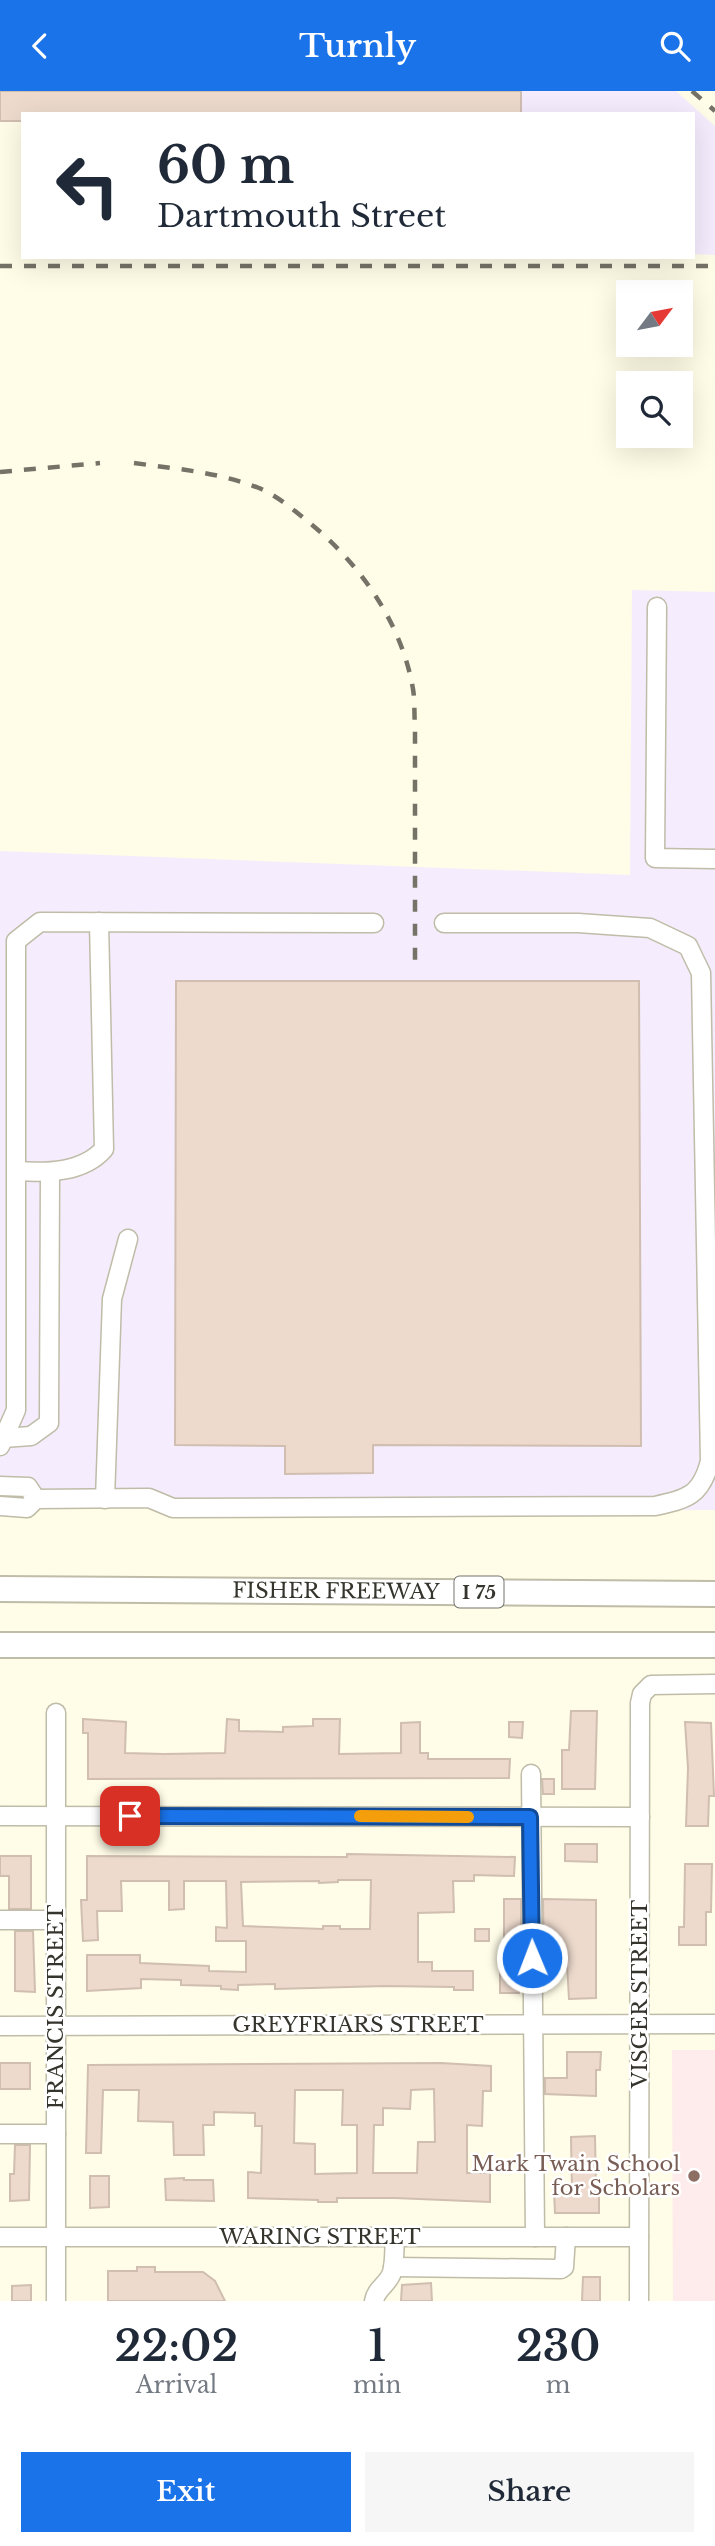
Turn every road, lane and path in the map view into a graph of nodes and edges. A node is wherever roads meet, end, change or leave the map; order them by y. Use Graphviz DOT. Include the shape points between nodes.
graph roads {
  1 [pos="657,607"];
  2 [pos="715,859"];
  3 [pos="99,922"];
  4 [pos="374,923"];
  5 [pos="444,923"];
  6 [pos="17,1171"];
  7 [pos="50,1173"];
  8 [pos="128,1239"];
  9 [pos="2,1442"];
  10 [pos="0,1486"];
  11 [pos="36,1499"];
  12 [pos="105,1499"];
  13 [pos="0,1506"];
  14 [pos="0,1589"];
  15 [pos="715,1594"];
  16 [pos="0,1645"];
  17 [pos="715,1645"];
  18 [pos="715,1684"];
  19 [pos="56,1713"];
  20 [pos="531,1774"];
  21 [pos="0,1816"];
  22 [pos="56,1816"];
  23 [pos="530,1817"];
  24 [pos="640,1817"];
  25 [pos="0,1920"];
  26 [pos="56,1920"];
  27 [pos="715,2024"];
  28 [pos="532,2025"];
  29 [pos="640,2025"];
  30 [pos="0,2026"];
  31 [pos="56,2026"];
  32 [pos="0,2134"];
  33 [pos="56,2134"];
  34 [pos="0,2237"];
  35 [pos="55,2237"];
  36 [pos="395,2237"];
  37 [pos="440,2237"];
  38 [pos="535,2237"];
  39 [pos="566,2237"];
  40 [pos="639,2237"];
  41 [pos="393,2267"];
  42 [pos="442,2267"];
  43 [pos="56,2301"];
  44 [pos="374,2301"];
  45 [pos="639,2301"];
  1 -- 2 [label="street" via="655,858"];
  3 -- 4 [label="street"];
  3 -- 6 [label="street" via="40,922 16,941"];
  3 -- 7 [label="street" via="104,1149 94,1160"];
  5 -- 12 [label="street" via="650,928 688,946 701,972 707,1473 685,1499 655,1506 173,1508 149,1498"];
  6 -- 7 [label="street"];
  6 -- 9 [label="street" via="16,1410"];
  7 -- 9 [label="street" via="49,1423 30,1436"];
  8 -- 12 [label="street" via="112,1299"];
  10 -- 11 [label="street" via="28,1487"];
  11 -- 12 [label="street"];
  11 -- 13 [label="street" via="27,1508"];
  14 -- 15 [label="highway, FISHER FREEWAY / I 75"];
  16 -- 17 [label="highway"];
  18 -- 24 [label="street, VISGER STREET" via="658,1683 645,1689 640,1703"];
  19 -- 22 [label="street, FRANCIS STREET"];
  20 -- 23 [label="street"];
  21 -- 22 [label="street"];
  22 -- 23 [label="street"];
  22 -- 26 [label="street, FRANCIS STREET"];
  23 -- 24 [label="street"];
  23 -- 28 [label="street"];
  24 -- 29 [label="street, VISGER STREET"];
  25 -- 26 [label="street"];
  26 -- 31 [label="street, FRANCIS STREET"];
  27 -- 29 [label="street, GREYFRIARS STREET"];
  28 -- 29 [label="street, GREYFRIARS STREET"];
  28 -- 31 [label="street, GREYFRIARS STREET"];
  28 -- 38 [label="street"];
  29 -- 40 [label="street, VISGER STREET"];
  30 -- 31 [label="street, GREYFRIARS STREET"];
  31 -- 33 [label="street, FRANCIS STREET"];
  32 -- 33 [label="street"];
  33 -- 35 [label="street, FRANCIS STREET"];
  34 -- 35 [label="street, WARING STREET"];
  35 -- 36 [label="street, WARING STREET"];
  35 -- 43 [label="street, FRANCIS STREET"];
  36 -- 37 [label="street, WARING STREET"];
  36 -- 41 [label="street"];
  37 -- 38 [label="street, WARING STREET"];
  37 -- 42 [label="street"];
  38 -- 39 [label="street, WARING STREET"];
  39 -- 40 [label="street, WARING STREET"];
  39 -- 42 [label="street" via="561,2269"];
  40 -- 45 [label="street, VISGER STREET"];
  41 -- 42 [label="street"];
  41 -- 44 [label="street"];
}
